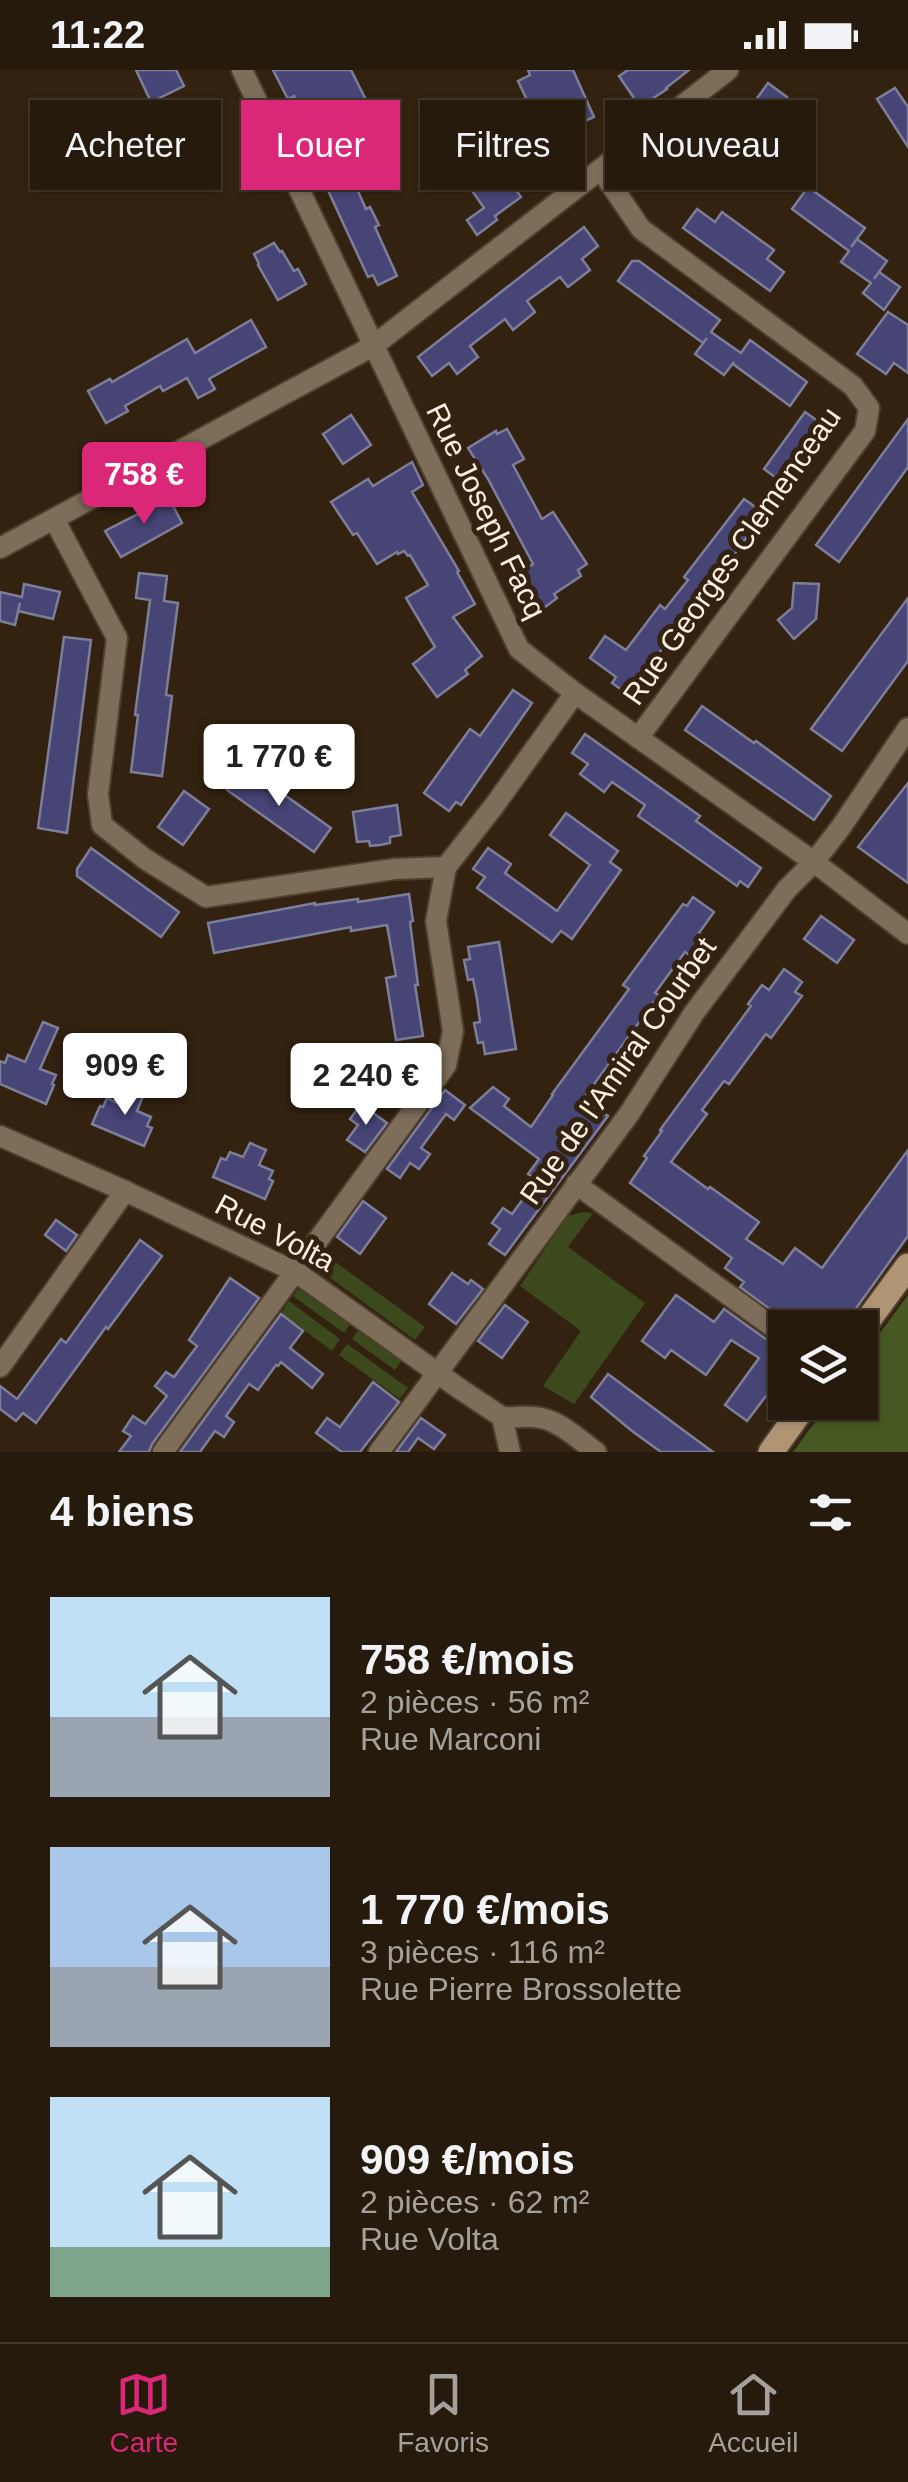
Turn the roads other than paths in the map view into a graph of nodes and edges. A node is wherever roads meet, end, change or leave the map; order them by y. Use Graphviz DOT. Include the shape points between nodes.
graph roads {
  1 [pos="242,70"];
  2 [pos="728,70"];
  3 [pos="601,170"];
  4 [pos="373,346"];
  5 [pos="54,519"];
  6 [pos="0,548"];
  7 [pos="575,694"];
  8 [pos="908,728"];
  9 [pos="638,738"];
  10 [pos="814,862"];
  11 [pos="446,867"];
  12 [pos="908,934"];
  13 [pos="0,1136"];
  14 [pos="576,1184"];
  15 [pos="126,1191"];
  16 [pos="908,1266"];
  17 [pos="296,1272"];
  18 [pos="876,1310"];
  19 [pos="768,1324"];
  20 [pos="0,1367"];
  21 [pos="437,1373"];
  22 [pos="502,1416"];
  23 [pos="794,1420"];
  24 [pos="163,1452"];
  25 [pos="379,1452"];
  26 [pos="510,1452"];
  27 [pos="596,1452"];
  28 [pos="770,1452"];
  1 -- 4 [label="street, Rue Joseph Facq"];
  2 -- 3 [label="street"];
  3 -- 4 [label="street"];
  3 -- 9 [label="street, Rue Georges Clemenceau" via="641,228 853,386 869,408 865,432"];
  4 -- 5 [label="street"];
  4 -- 7 [label="street, Rue Joseph Facq" via="518,648"];
  5 -- 6 [label="street"];
  5 -- 11 [label="street" via="117,638 98,794 102,825 206,897 394,868"];
  7 -- 9 [label="street, Rue Joseph Facq"];
  7 -- 11 [label="street"];
  8 -- 10 [label="street, Rue de l'Amiral Courbet"];
  9 -- 10 [label="street, Rue Joseph Facq"];
  10 -- 12 [label="street, Rue Joseph Facq"];
  10 -- 14 [label="street, Rue de l'Amiral Courbet" via="694,1013"];
  11 -- 17 [label="street" via="436,921 453,1030 446,1065"];
  13 -- 15 [label="street, Rue Volta"];
  14 -- 19 [label="street"];
  14 -- 21 [label="street, Rue de l'Amiral Courbet"];
  15 -- 17 [label="street, Rue Volta"];
  15 -- 20 [label="street"];
  16 -- 18 [label="street"];
  17 -- 21 [label="street, Rue Volta"];
  17 -- 24 [label="street"];
  21 -- 22 [label="street, Rue Volta"];
  21 -- 25 [label="street, Rue de l'Amiral Courbet"];
  22 -- 26 [label="street"];
  22 -- 27 [label="street, Rue Volta" via="548,1421"];
  23 -- 28 [label="street"];
}
